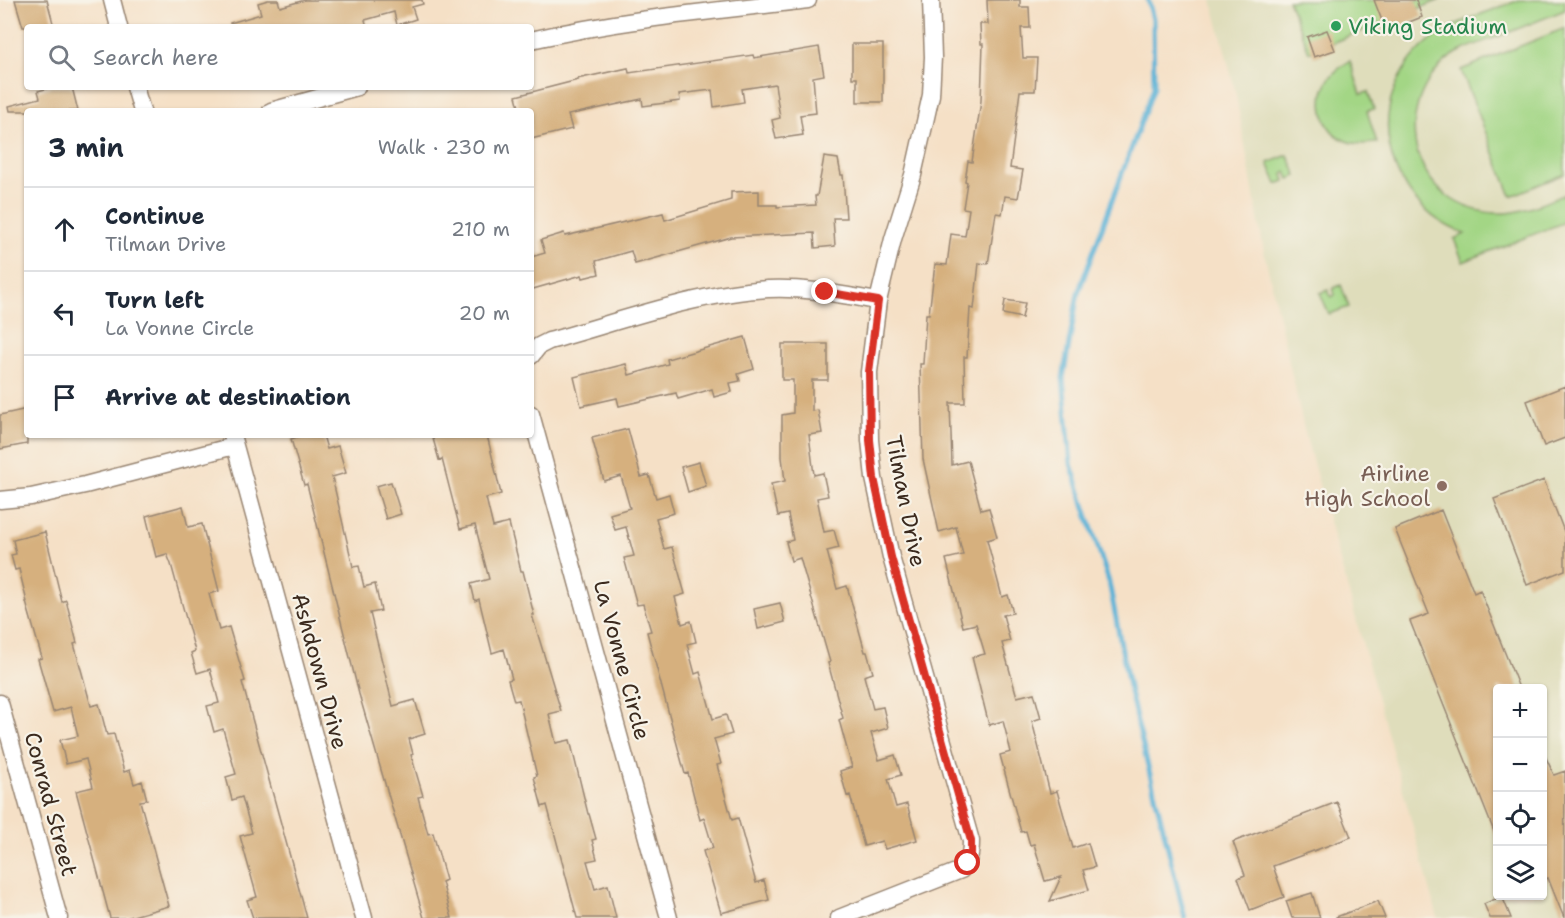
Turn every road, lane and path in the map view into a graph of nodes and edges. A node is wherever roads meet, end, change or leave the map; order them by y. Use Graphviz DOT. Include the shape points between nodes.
graph roads {
  1 [pos="112,0"];
  2 [pos="808,0"];
  3 [pos="931,0"];
  4 [pos="118,24"];
  5 [pos="534,39"];
  6 [pos="136,90"];
  7 [pos="346,90"];
  8 [pos="141,108"];
  9 [pos="282,108"];
  10 [pos="878,301"];
  11 [pos="534,352"];
  12 [pos="534,425"];
  13 [pos="233,440"];
  14 [pos="0,500"];
  15 [pos="0,703"];
  16 [pos="58,918"];
  17 [pos="364,918"];
  18 [pos="669,918"];
  19 [pos="839,918"];
  1 -- 4 [label="street"];
  2 -- 5 [label="street" via="648,18"];
  3 -- 10 [label="street, Tilman Drive" via="931,95"];
  6 -- 8 [label="street"];
  7 -- 9 [label="street"];
  10 -- 11 [label="street" via="793,289 744,292 549,340"];
  10 -- 19 [label="street, Tilman Drive" via="869,372 874,478 891,557 971,841 971,853 968,863 953,873"];
  12 -- 18 [label="street, La Vonne Circle"];
  13 -- 14 [label="street" via="85,485"];
  13 -- 17 [label="street, Ashdown Drive"];
  15 -- 16 [label="street, Conrad Street"];
}
